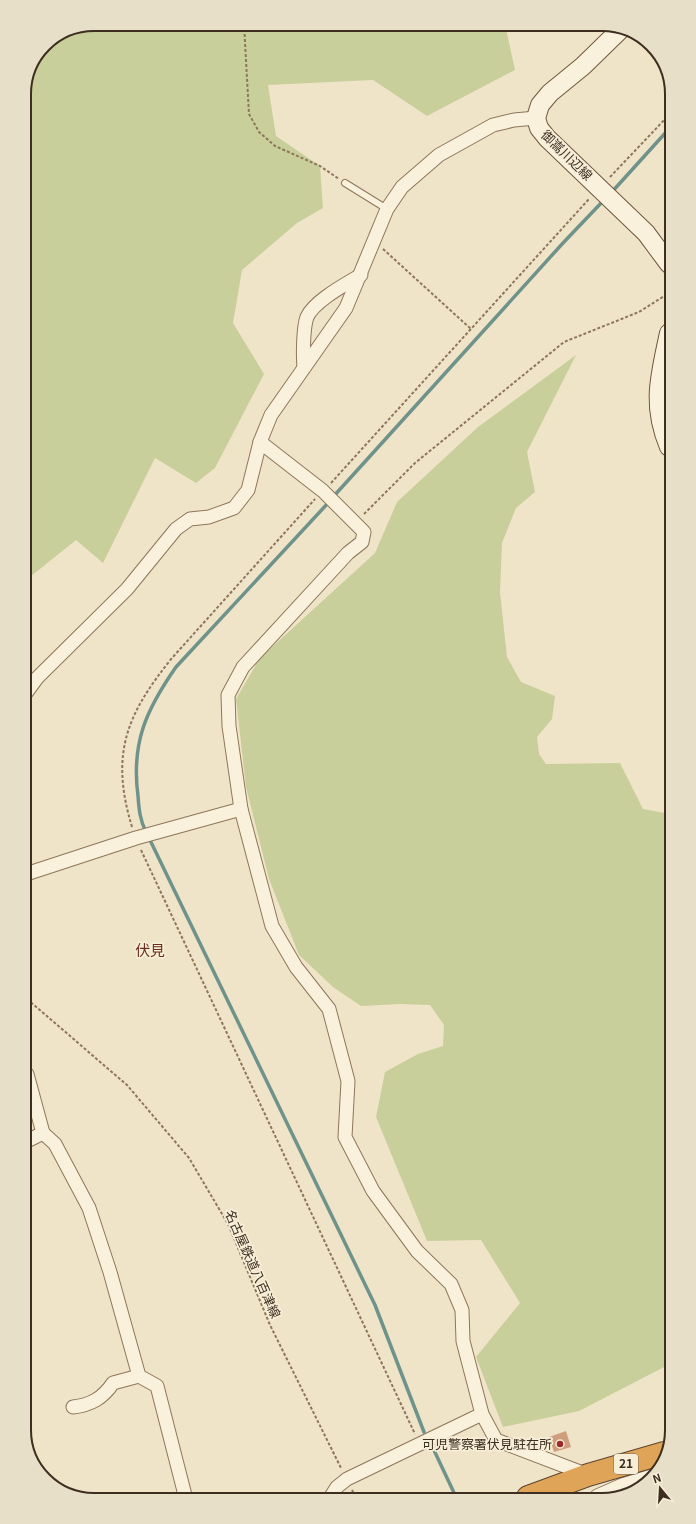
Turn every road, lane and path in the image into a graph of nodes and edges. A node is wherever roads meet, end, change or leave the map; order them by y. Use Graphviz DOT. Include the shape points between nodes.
graph roads {
  1 [pos="244,31"];
  2 [pos="618,33"];
  3 [pos="536,118"];
  4 [pos="665,120"];
  5 [pos="345,183"];
  6 [pos="605,192"];
  7 [pos="387,210"];
  8 [pos="374,242"];
  9 [pos="665,259"];
  10 [pos="361,275"];
  11 [pos="665,295"];
  12 [pos="471,329"];
  13 [pos="665,354"];
  14 [pos="304,367"];
  15 [pos="665,426"];
  16 [pos="260,442"];
  17 [pos="323,491"];
  18 [pos="356,522"];
  19 [pos="31,686"];
  20 [pos="241,809"];
  21 [pos="136,838"];
  22 [pos="31,872"];
  23 [pos="31,1002"];
  24 [pos="31,1089"];
  25 [pos="43,1133"];
  26 [pos="31,1139"];
  27 [pos="139,1376"];
  28 [pos="74,1407"];
  29 [pos="482,1414"];
  30 [pos="420,1444"];
  31 [pos="660,1454"];
  32 [pos="588,1475"];
  33 [pos="347,1479"];
  34 [pos="640,1480"];
  35 [pos="184,1493"];
  36 [pos="333,1493"];
  37 [pos="354,1493"];
  38 [pos="539,1493"];
  39 [pos="604,1493"];
  1 -- 5 [label="path" via="249,114 254,126 275,146 320,166"];
  2 -- 3 [label="main road, 御嵩川辺線" via="550,93 540,105"];
  3 -- 6 [label="main road, 御嵩川辺線" via="539,128 547,138"];
  3 -- 7 [label="street" via="493,125 439,155 402,187"];
  4 -- 6 [label="path"];
  5 -- 7 [label="lane"];
  6 -- 9 [label="main road, 御嵩川辺線" via="646,233"];
  6 -- 12 [label="path"];
  7 -- 8 [label="street"];
  8 -- 10 [label="street"];
  8 -- 12 [label="path"];
  10 -- 14 [label="street" via="346,308"];
  10 -- 14 [label="street" via="324,298 307,317 302,354"];
  11 -- 18 [label="path" via="639,312 564,342 415,463"];
  12 -- 17 [label="path"];
  13 -- 15 [label="main road" via="657,396"];
  14 -- 16 [label="street" via="271,415"];
  16 -- 17 [label="street"];
  16 -- 19 [label="street" via="248,490 234,508 209,518 190,519 176,529 127,589"];
  17 -- 18 [label="street"];
  17 -- 21 [label="path" via="172,658 152,684 133,716 123,746 122,775 124,801"];
  18 -- 20 [label="street" via="364,532 362,542 348,553 243,667 228,695 229,726"];
  20 -- 21 [label="street"];
  20 -- 29 [label="street" via="272,926 296,967 329,1009 348,1081 345,1137 373,1191 417,1251 451,1284 462,1310 463,1341"];
  21 -- 22 [label="street"];
  21 -- 30 [label="path"];
  23 -- 33 [label="path, 名古屋鉄道八百津線" via="127,1085 189,1158 228,1224 270,1326"];
  24 -- 25 [label="street"];
  25 -- 26 [label="street"];
  25 -- 27 [label="street" via="55,1144 89,1208"];
  27 -- 28 [label="street" via="113,1383 106,1393 88,1405"];
  27 -- 35 [label="street" via="157,1386"];
  29 -- 30 [label="street"];
  29 -- 32 [label="street" via="496,1440"];
  30 -- 33 [label="street"];
  31 -- 32 [label="highway, 21"];
  32 -- 38 [label="highway, 21"];
  33 -- 36 [label="street"];
  33 -- 37 [label="path, 名古屋鉄道八百津線"];
  34 -- 39 [label="street"];
}
